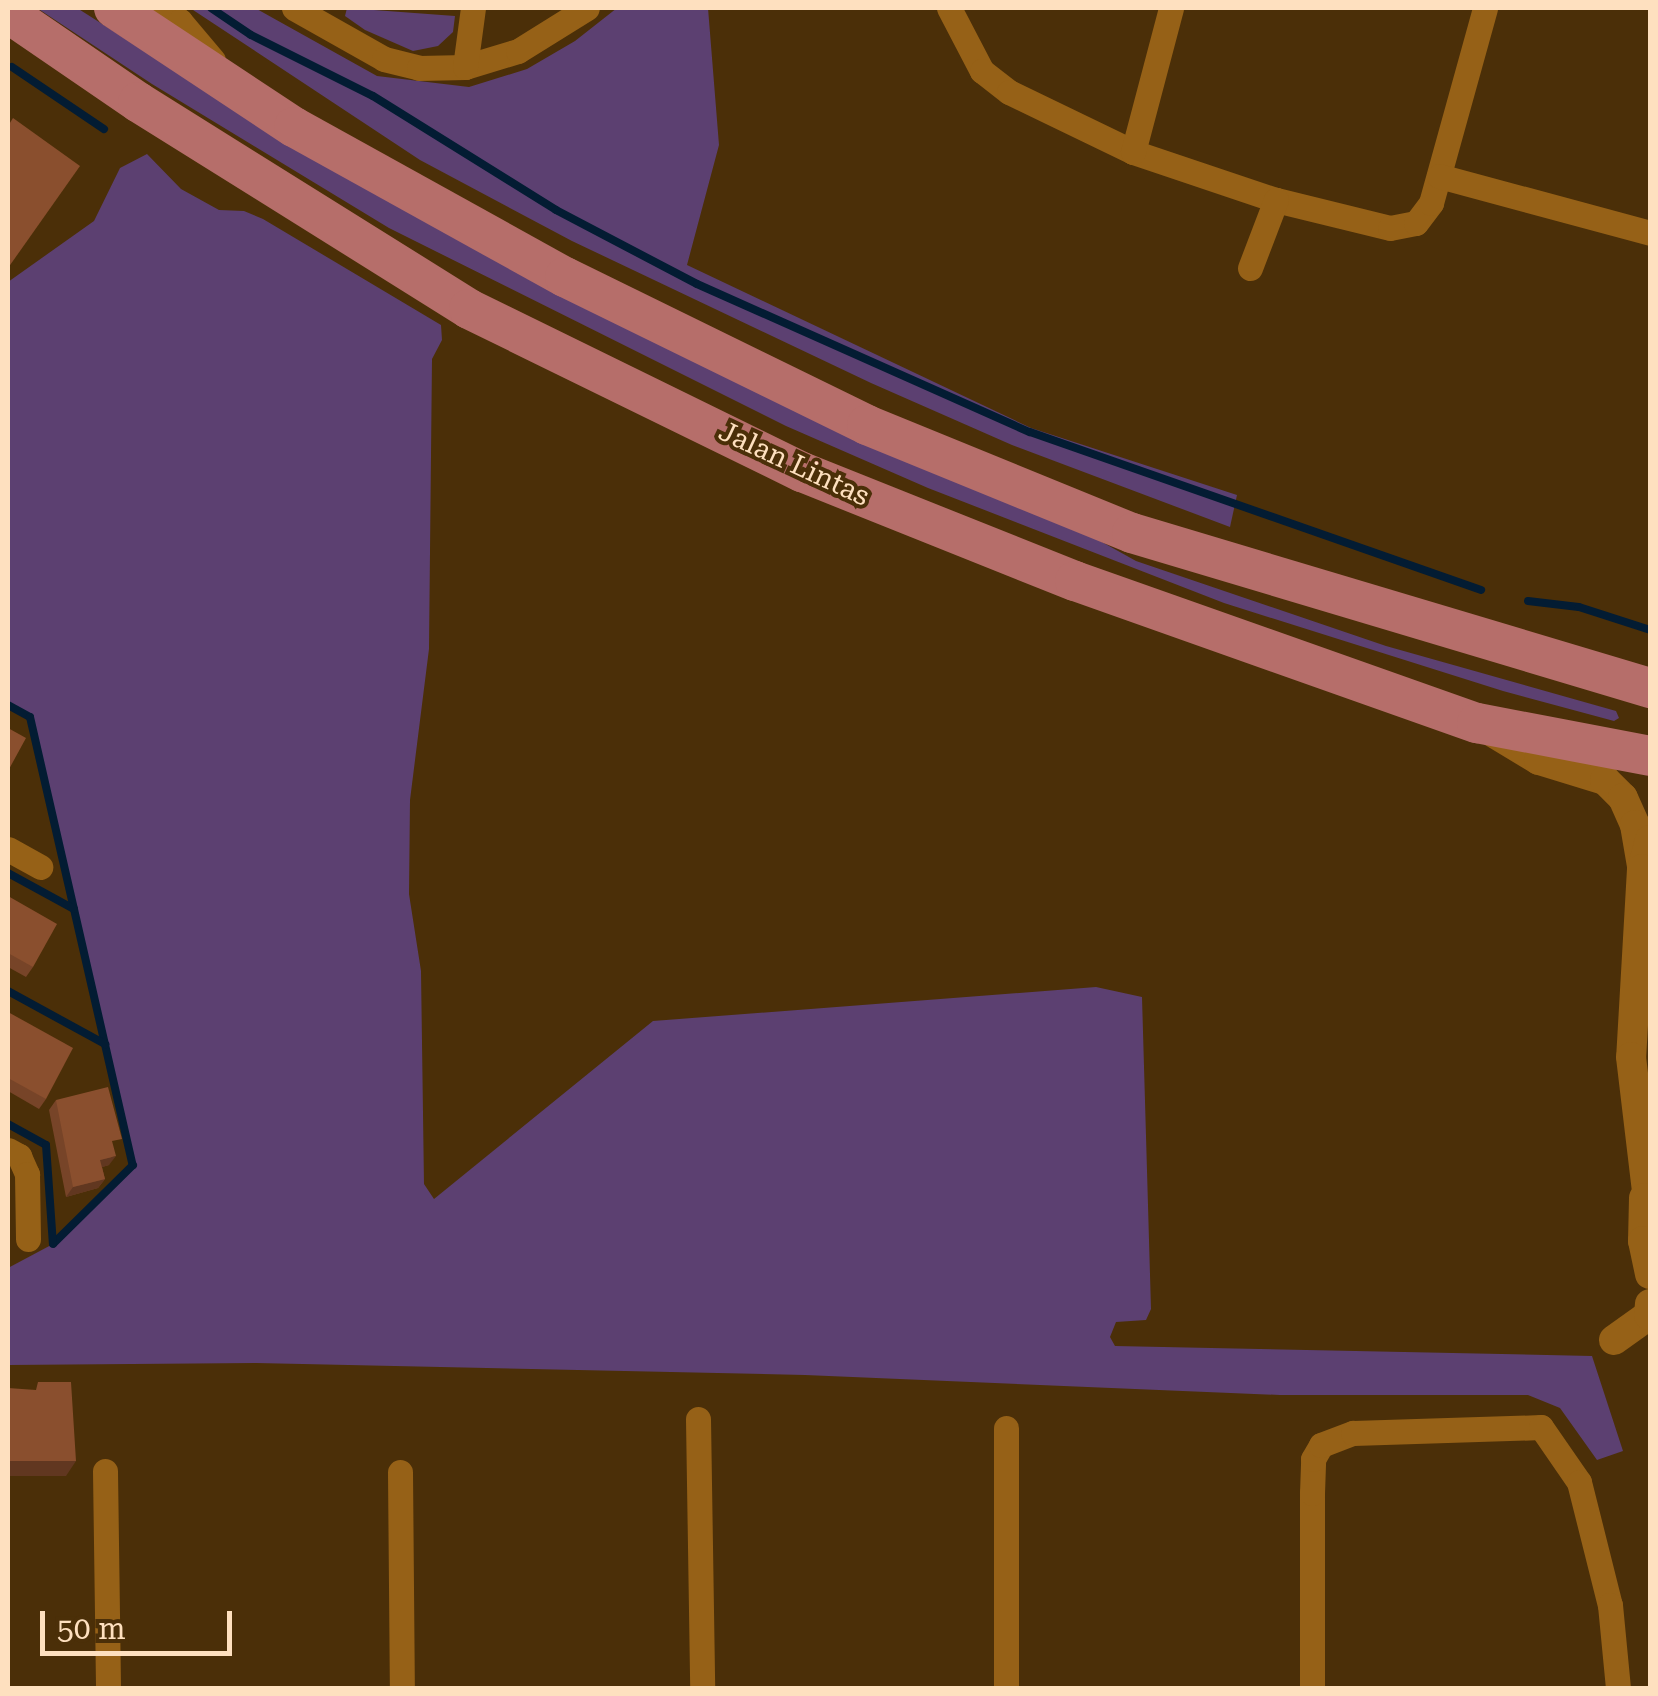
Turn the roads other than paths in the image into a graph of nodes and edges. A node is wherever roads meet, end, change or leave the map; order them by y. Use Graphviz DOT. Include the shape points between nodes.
graph roads {
  1 [pos="114,8"];
  2 [pos="160,8"];
  3 [pos="294,8"];
  4 [pos="474,8"];
  5 [pos="586,8"];
  6 [pos="949,8"];
  7 [pos="1171,8"];
  8 [pos="1485,8"];
  9 [pos="8,13"];
  10 [pos="328,16"];
  11 [pos="465,67"];
  12 [pos="240,90"];
  13 [pos="1133,152"];
  14 [pos="1440,176"];
  15 [pos="1276,200"];
  16 [pos="1650,233"];
  17 [pos="1250,268"];
  18 [pos="1647,690"];
  19 [pos="1477,723"];
  20 [pos="1650,756"];
  21 [pos="8,849"];
  22 [pos="1646,855"];
  23 [pos="40,867"];
  24 [pos="8,1150"];
  25 [pos="1648,1205"];
  26 [pos="28,1239"];
  27 [pos="1650,1274"];
  28 [pos="1650,1304"];
  29 [pos="1614,1340"];
  30 [pos="698,1420"];
  31 [pos="1006,1428"];
  32 [pos="105,1471"];
  33 [pos="400,1472"];
  34 [pos="108,1688"];
  35 [pos="402,1688"];
  36 [pos="702,1688"];
  37 [pos="1006,1688"];
  38 [pos="1312,1688"];
  39 [pos="1618,1688"];
  1 -- 12 [label="highway"];
  2 -- 12 [label="street" via="180,21"];
  3 -- 10 [label="street"];
  4 -- 11 [label="street"];
  5 -- 11 [label="street" via="518,51"];
  6 -- 13 [label="street" via="982,71 1009,92"];
  7 -- 13 [label="street"];
  8 -- 14 [label="street"];
  9 -- 19 [label="highway, Jalan Lintas" via="469,308 802,472 1076,581"];
  10 -- 11 [label="street" via="384,59 419,68"];
  12 -- 18 [label="highway" via="565,277 867,425 1132,533"];
  13 -- 15 [label="street"];
  14 -- 15 [label="street" via="1416,223 1390,228"];
  14 -- 16 [label="street"];
  15 -- 17 [label="street"];
  19 -- 20 [label="highway, Jalan Lintas"];
  19 -- 22 [label="street" via="1539,760 1606,780 1624,798"];
  21 -- 23 [label="street"];
  22 -- 25 [label="street" via="1631,1057"];
  24 -- 26 [label="street" via="27,1174"];
  25 -- 27 [label="street" via="1642,1240"];
  28 -- 29 [label="street" via="1649,1316"];
  30 -- 36 [label="street"];
  31 -- 37 [label="street"];
  32 -- 34 [label="street"];
  33 -- 35 [label="street"];
  38 -- 39 [label="street" via="1313,1459 1321,1445 1353,1432 1542,1427 1579,1482 1610,1605"];
}
